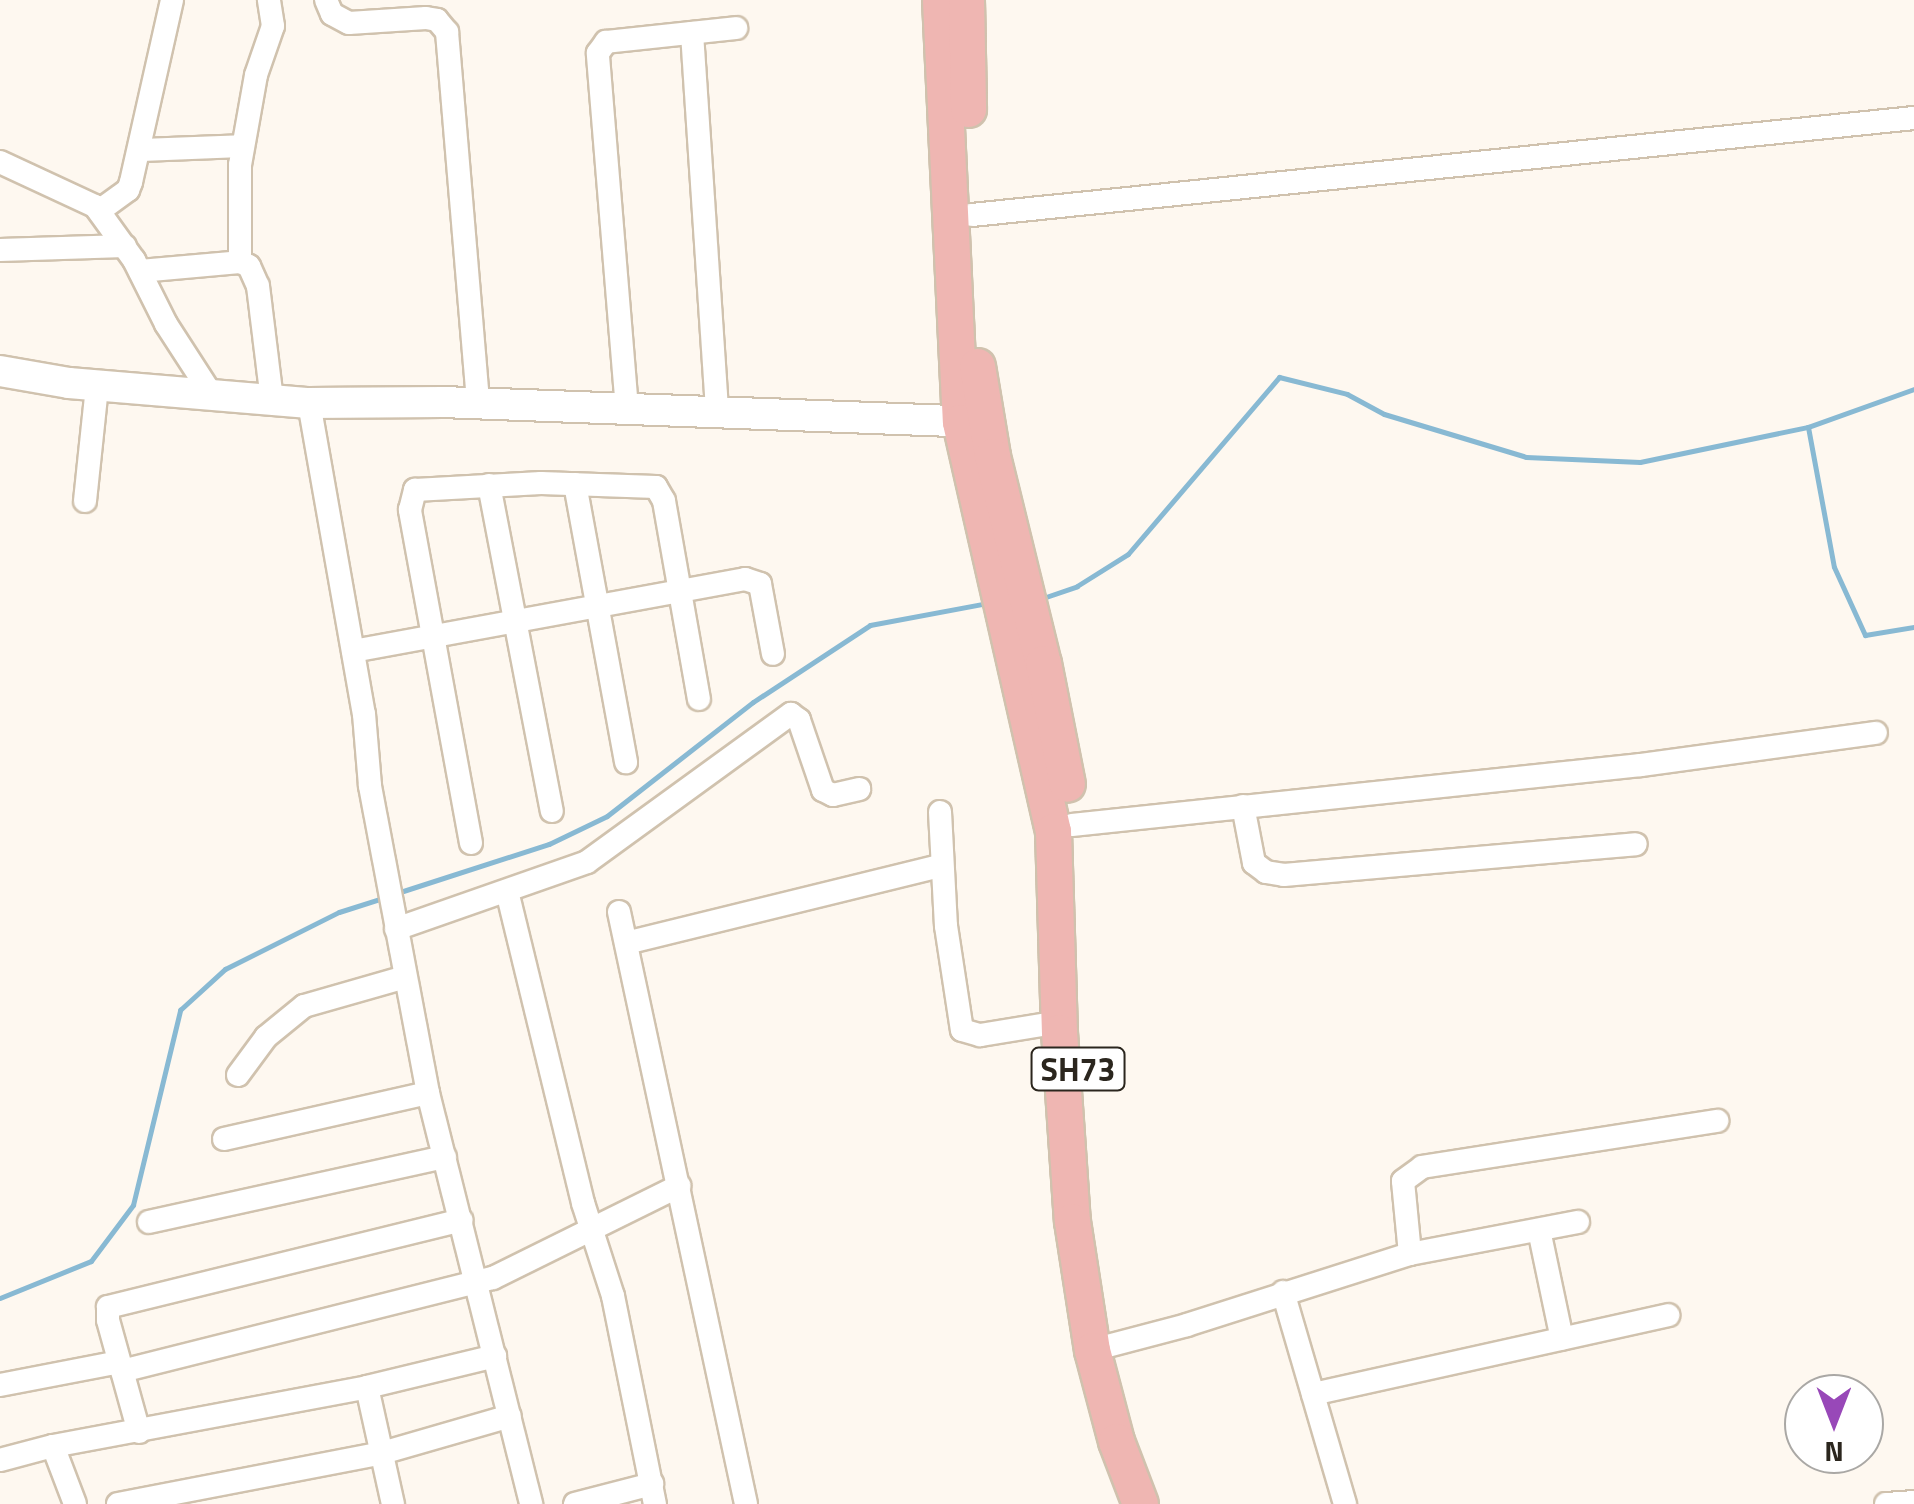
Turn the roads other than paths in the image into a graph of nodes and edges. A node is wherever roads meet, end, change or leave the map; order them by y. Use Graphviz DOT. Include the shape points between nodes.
graph roads {
  1 [pos="172,0"];
  2 [pos="269,0"];
  3 [pos="326,0"];
  4 [pos="940,0"];
  5 [pos="966,0"];
  6 [pos="736,28"];
  7 [pos="692,33"];
  8 [pos="1914,118"];
  9 [pos="243,146"];
  10 [pos="140,150"];
  11 [pos="0,162"];
  12 [pos="100,212"];
  13 [pos="972,216"];
  14 [pos="125,246"];
  15 [pos="0,250"];
  16 [pos="240,262"];
  17 [pos="140,271"];
  18 [pos="0,371"];
  19 [pos="98,386"];
  20 [pos="212,395"];
  21 [pos="272,400"];
  22 [pos="309,403"];
  23 [pos="478,403"];
  24 [pos="627,409"];
  25 [pos="717,413"];
  26 [pos="973,422"];
  27 [pos="575,484"];
  28 [pos="490,485"];
  29 [pos="86,501"];
  30 [pos="678,590"];
  31 [pos="598,606"];
  32 [pos="513,623"];
  33 [pos="433,637"];
  34 [pos="1023,637"];
  35 [pos="353,651"];
  36 [pos="773,654"];
  37 [pos="700,699"];
  38 [pos="1876,733"];
  39 [pos="626,762"];
  40 [pos="859,788"];
  41 [pos="1243,806"];
  42 [pos="552,812"];
  43 [pos="940,812"];
  44 [pos="1072,825"];
  45 [pos="470,843"];
  46 [pos="1636,844"];
  47 [pos="940,866"];
  48 [pos="507,891"];
  49 [pos="619,912"];
  50 [pos="395,920"];
  51 [pos="626,943"];
  52 [pos="406,977"];
  53 [pos="1067,978"];
  54 [pos="1058,1022"];
  55 [pos="238,1075"];
  56 [pos="428,1093"];
  57 [pos="1718,1122"];
  58 [pos="224,1139"];
  59 [pos="1076,1150"];
  60 [pos="444,1156"];
  61 [pos="679,1186"];
  62 [pos="461,1220"];
  63 [pos="149,1222"];
  64 [pos="1578,1222"];
  65 [pos="592,1230"];
  66 [pos="1539,1230"];
  67 [pos="1410,1254"];
  68 [pos="478,1282"];
  69 [pos="1283,1292"];
  70 [pos="1668,1315"];
  71 [pos="1562,1339"];
  72 [pos="1102,1347"];
  73 [pos="495,1356"];
  74 [pos="120,1366"];
  75 [pos="0,1385"];
  76 [pos="368,1387"];
  77 [pos="1313,1394"];
  78 [pos="510,1416"];
  79 [pos="139,1432"];
  80 [pos="53,1446"];
  81 [pos="382,1453"];
  82 [pos="0,1460"];
  83 [pos="654,1494"];
  84 [pos="145,1502"];
  85 [pos="1914,1502"];
  86 [pos="75,1504"];
  87 [pos="118,1504"];
  88 [pos="393,1504"];
  89 [pos="532,1504"];
  90 [pos="576,1504"];
  91 [pos="746,1504"];
  92 [pos="1140,1504"];
  93 [pos="1161,1504"];
  94 [pos="1345,1504"];
  95 [pos="1886,1504"];
  1 -- 10 [label="street"];
  2 -- 9 [label="street" via="273,26"];
  3 -- 23 [label="street" via="332,14 348,24 426,18 447,32"];
  4 -- 26 [label="main road, SH73"];
  5 -- 13 [label="main road, SH73"];
  6 -- 7 [label="street"];
  7 -- 24 [label="street" via="606,42 598,53"];
  7 -- 25 [label="street"];
  8 -- 13 [label="street"];
  9 -- 10 [label="street"];
  9 -- 16 [label="street"];
  10 -- 12 [label="street" via="128,190"];
  11 -- 12 [label="street" via="82,196"];
  12 -- 14 [label="street"];
  13 -- 26 [label="main road, SH73"];
  14 -- 15 [label="street"];
  14 -- 17 [label="street"];
  16 -- 17 [label="street"];
  16 -- 21 [label="street" via="256,274"];
  17 -- 20 [label="street"];
  18 -- 19 [label="main road"];
  19 -- 20 [label="main road"];
  19 -- 29 [label="street"];
  20 -- 21 [label="main road"];
  21 -- 22 [label="main road"];
  22 -- 23 [label="main road"];
  22 -- 35 [label="street"];
  23 -- 24 [label="main road"];
  24 -- 25 [label="main road"];
  25 -- 26 [label="main road"];
  26 -- 34 [label="main road, SH73"];
  27 -- 28 [label="street"];
  27 -- 30 [label="street" via="662,492"];
  27 -- 31 [label="street"];
  28 -- 32 [label="street"];
  28 -- 33 [label="street" via="412,493"];
  30 -- 31 [label="street"];
  30 -- 36 [label="street" via="753,580 763,594"];
  30 -- 37 [label="street"];
  31 -- 32 [label="street"];
  31 -- 39 [label="street"];
  32 -- 33 [label="street"];
  32 -- 42 [label="street"];
  33 -- 35 [label="street"];
  33 -- 45 [label="street"];
  34 -- 44 [label="main road, SH73"];
  34 -- 53 [label="main road, SH73" via="1054,831"];
  35 -- 50 [label="street"];
  38 -- 41 [label="street"];
  40 -- 48 [label="street" via="833,795 822,790 799,720 790,714 587,862"];
  41 -- 44 [label="street"];
  41 -- 46 [label="street" via="1254,863 1284,875"];
  43 -- 47 [label="street"];
  44 -- 53 [label="main road, SH73"];
  47 -- 51 [label="street"];
  47 -- 54 [label="street" via="962,1030 980,1035"];
  48 -- 50 [label="street"];
  48 -- 65 [label="street"];
  49 -- 51 [label="street"];
  50 -- 52 [label="street"];
  51 -- 61 [label="street"];
  52 -- 55 [label="street" via="304,1006 266,1037"];
  52 -- 56 [label="street"];
  53 -- 54 [label="main road, SH73"];
  53 -- 59 [label="main road, SH73" via="1078,1064"];
  54 -- 59 [label="main road, SH73"];
  56 -- 58 [label="street"];
  56 -- 60 [label="street"];
  57 -- 67 [label="street" via="1422,1167 1403,1181"];
  59 -- 72 [label="main road, SH73"];
  60 -- 62 [label="street"];
  60 -- 63 [label="street"];
  61 -- 65 [label="street"];
  61 -- 91 [label="street"];
  62 -- 68 [label="street"];
  62 -- 74 [label="street" via="114,1304 107,1312"];
  64 -- 66 [label="street"];
  65 -- 68 [label="street"];
  65 -- 83 [label="street" via="613,1296"];
  66 -- 67 [label="street"];
  66 -- 71 [label="street"];
  67 -- 69 [label="street"];
  68 -- 73 [label="street"];
  68 -- 74 [label="street"];
  69 -- 72 [label="street"];
  69 -- 77 [label="street"];
  70 -- 71 [label="street"];
  71 -- 77 [label="street"];
  72 -- 92 [label="main road, SH73" via="1116,1441"];
  72 -- 93 [label="main road, SH73"];
  73 -- 76 [label="street"];
  73 -- 78 [label="street"];
  74 -- 75 [label="street"];
  74 -- 79 [label="street"];
  76 -- 79 [label="street"];
  76 -- 81 [label="street"];
  77 -- 94 [label="street"];
  78 -- 81 [label="street"];
  78 -- 89 [label="street"];
  79 -- 80 [label="street"];
  80 -- 82 [label="street"];
  80 -- 86 [label="street"];
  81 -- 84 [label="street"];
  81 -- 88 [label="street"];
  83 -- 90 [label="street"];
  84 -- 87 [label="street"];
  85 -- 95 [label="street"];
}
